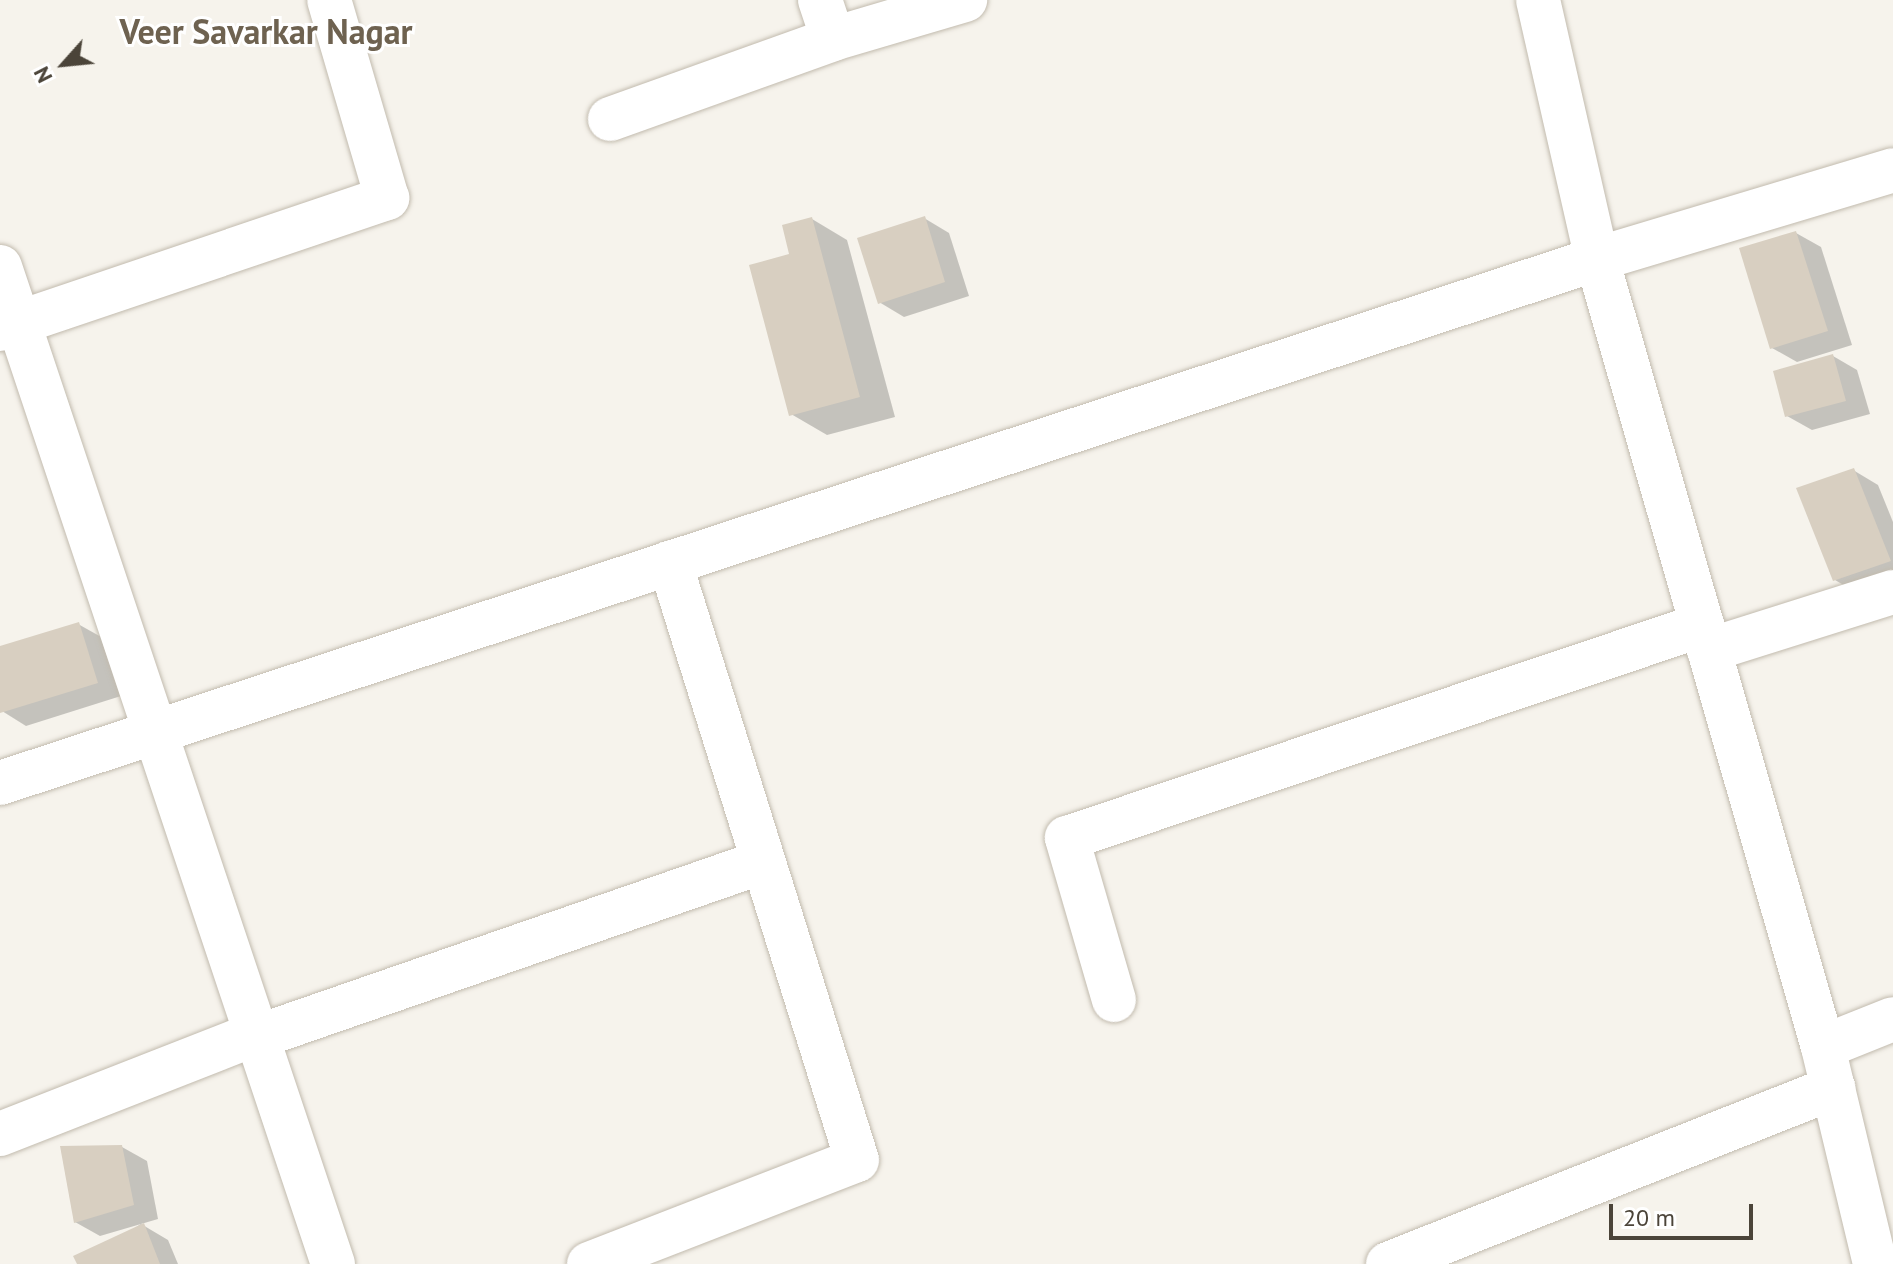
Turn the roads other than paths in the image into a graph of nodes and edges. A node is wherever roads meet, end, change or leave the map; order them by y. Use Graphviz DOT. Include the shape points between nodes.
graph roads {
  1 [pos="329,0"];
  2 [pos="965,0"];
  3 [pos="1538,0"];
  4 [pos="826,20"];
  5 [pos="610,119"];
  6 [pos="1893,170"];
  7 [pos="1597,259"];
  8 [pos="0,267"];
  9 [pos="9,326"];
  10 [pos="670,563"];
  11 [pos="1893,592"];
  12 [pos="1706,637"];
  13 [pos="155,732"];
  14 [pos="0,783"];
  15 [pos="762,862"];
  16 [pos="1114,1000"];
  17 [pos="1893,1019"];
  18 [pos="257,1037"];
  19 [pos="1828,1067"];
  20 [pos="0,1134"];
  21 [pos="333,1264"];
  22 [pos="589,1264"];
  23 [pos="1388,1264"];
  24 [pos="1875,1264"];
  1 -- 9 [label="street" via="387,198"];
  2 -- 4 [label="street"];
  3 -- 7 [label="street"];
  4 -- 5 [label="street"];
  6 -- 7 [label="street"];
  7 -- 10 [label="street"];
  7 -- 12 [label="street"];
  8 -- 9 [label="street"];
  9 -- 13 [label="street"];
  10 -- 13 [label="street"];
  10 -- 15 [label="street"];
  11 -- 12 [label="street"];
  12 -- 16 [label="street" via="1067,838"];
  12 -- 19 [label="street"];
  13 -- 14 [label="street"];
  13 -- 18 [label="street"];
  15 -- 18 [label="street"];
  15 -- 22 [label="street" via="857,1160"];
  17 -- 19 [label="street"];
  18 -- 20 [label="street"];
  18 -- 21 [label="street"];
  19 -- 23 [label="street"];
  19 -- 24 [label="street"];
}
